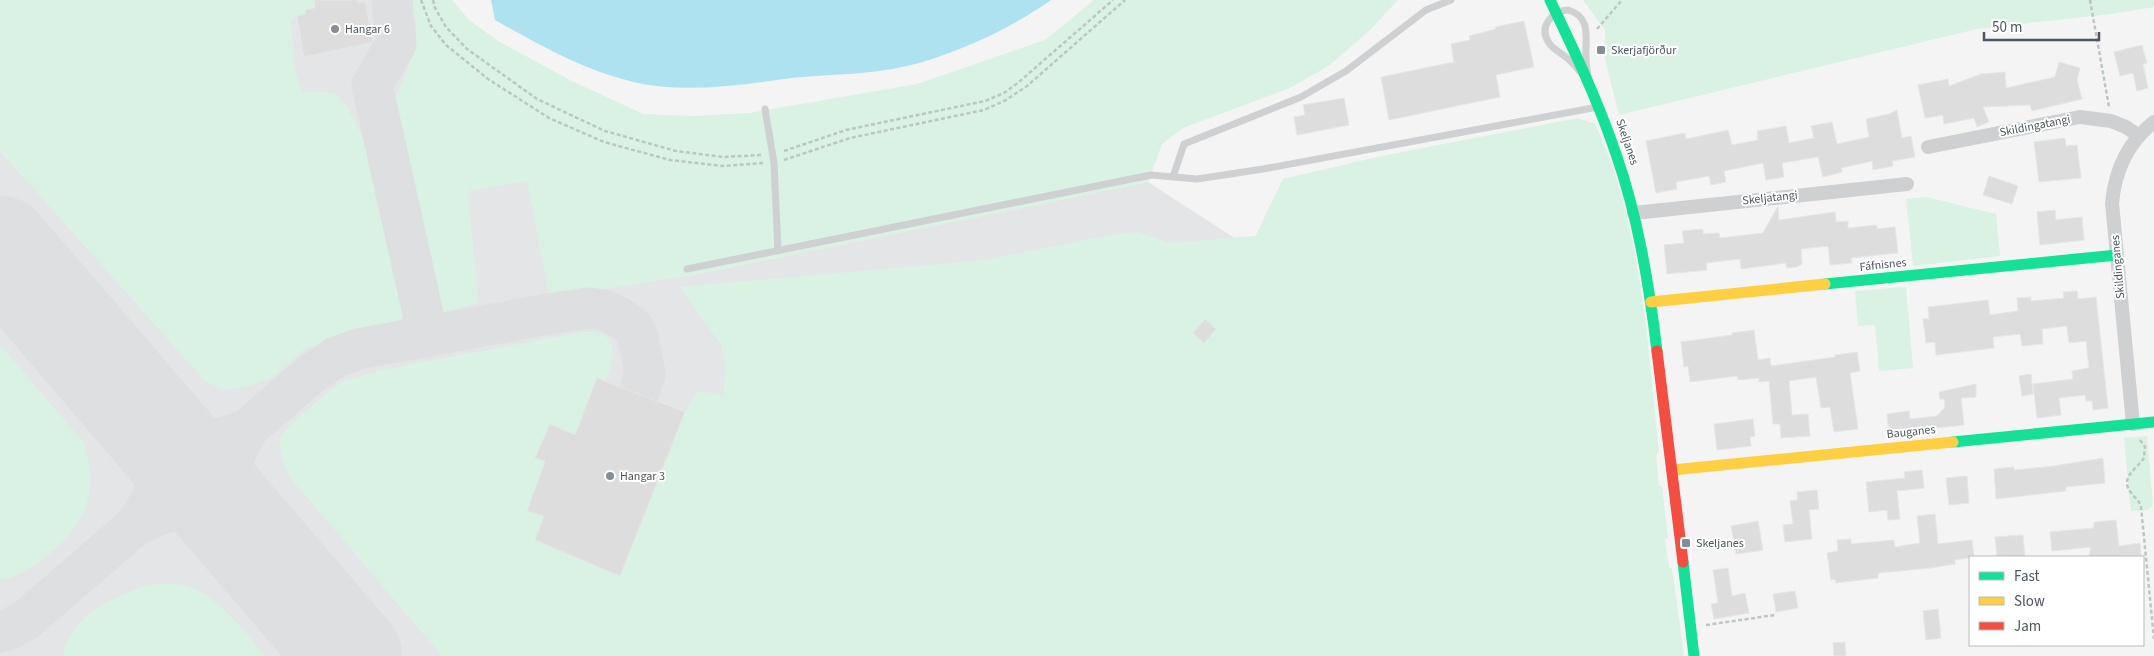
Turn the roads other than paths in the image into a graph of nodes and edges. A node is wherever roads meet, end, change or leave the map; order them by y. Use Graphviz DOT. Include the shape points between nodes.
graph roads {
  1 [pos="1451,0"];
  2 [pos="1550,0"];
  3 [pos="1556,13"];
  4 [pos="1590,85"];
  5 [pos="1600,106"];
  6 [pos="765,110"];
  7 [pos="2154,122"];
  8 [pos="2139,136"];
  9 [pos="1928,147"];
  10 [pos="1173,177"];
  11 [pos="1907,184"];
  12 [pos="1634,213"];
  13 [pos="778,251"];
  14 [pos="2117,255"];
  15 [pos="687,270"];
  16 [pos="1651,302"];
  17 [pos="2154,422"];
  18 [pos="2133,424"];
  19 [pos="1672,470"];
  20 [pos="1694,656"];
  1 -- 10 [label="lane" via="1426,10 1346,72 1301,97 1184,144"];
  2 -- 3 [label="street, Skeljanes"];
  3 -- 4 [label="street, Skeljanes"];
  3 -- 4 [label="lane, Skeljanes" via="1547,22 1545,35 1548,42 1575,65"];
  3 -- 4 [label="lane, Skeljanes" via="1568,10 1580,16 1586,27"];
  4 -- 5 [label="street, Skeljanes"];
  5 -- 10 [label="lane" via="1263,169 1196,179"];
  5 -- 12 [label="street, Skeljanes"];
  6 -- 13 [label="lane" via="774,163"];
  7 -- 8 [label="street, Skildinganes"];
  8 -- 9 [label="street, Skildingatangi" via="2111,121 2080,118"];
  8 -- 14 [label="street, Skildinganes" via="2124,157 2115,181 2112,203"];
  10 -- 13 [label="lane" via="1151,175"];
  11 -- 12 [label="street, Skeljatangi"];
  12 -- 16 [label="street, Skeljanes"];
  13 -- 15 [label="lane"];
  14 -- 16 [label="street, Fáfnisnes"];
  14 -- 18 [label="street, Skildinganes"];
  16 -- 19 [label="street, Skeljanes"];
  17 -- 18 [label="street, Bauganes"];
  18 -- 19 [label="street, Bauganes"];
  19 -- 20 [label="street, Skeljanes"];
}
